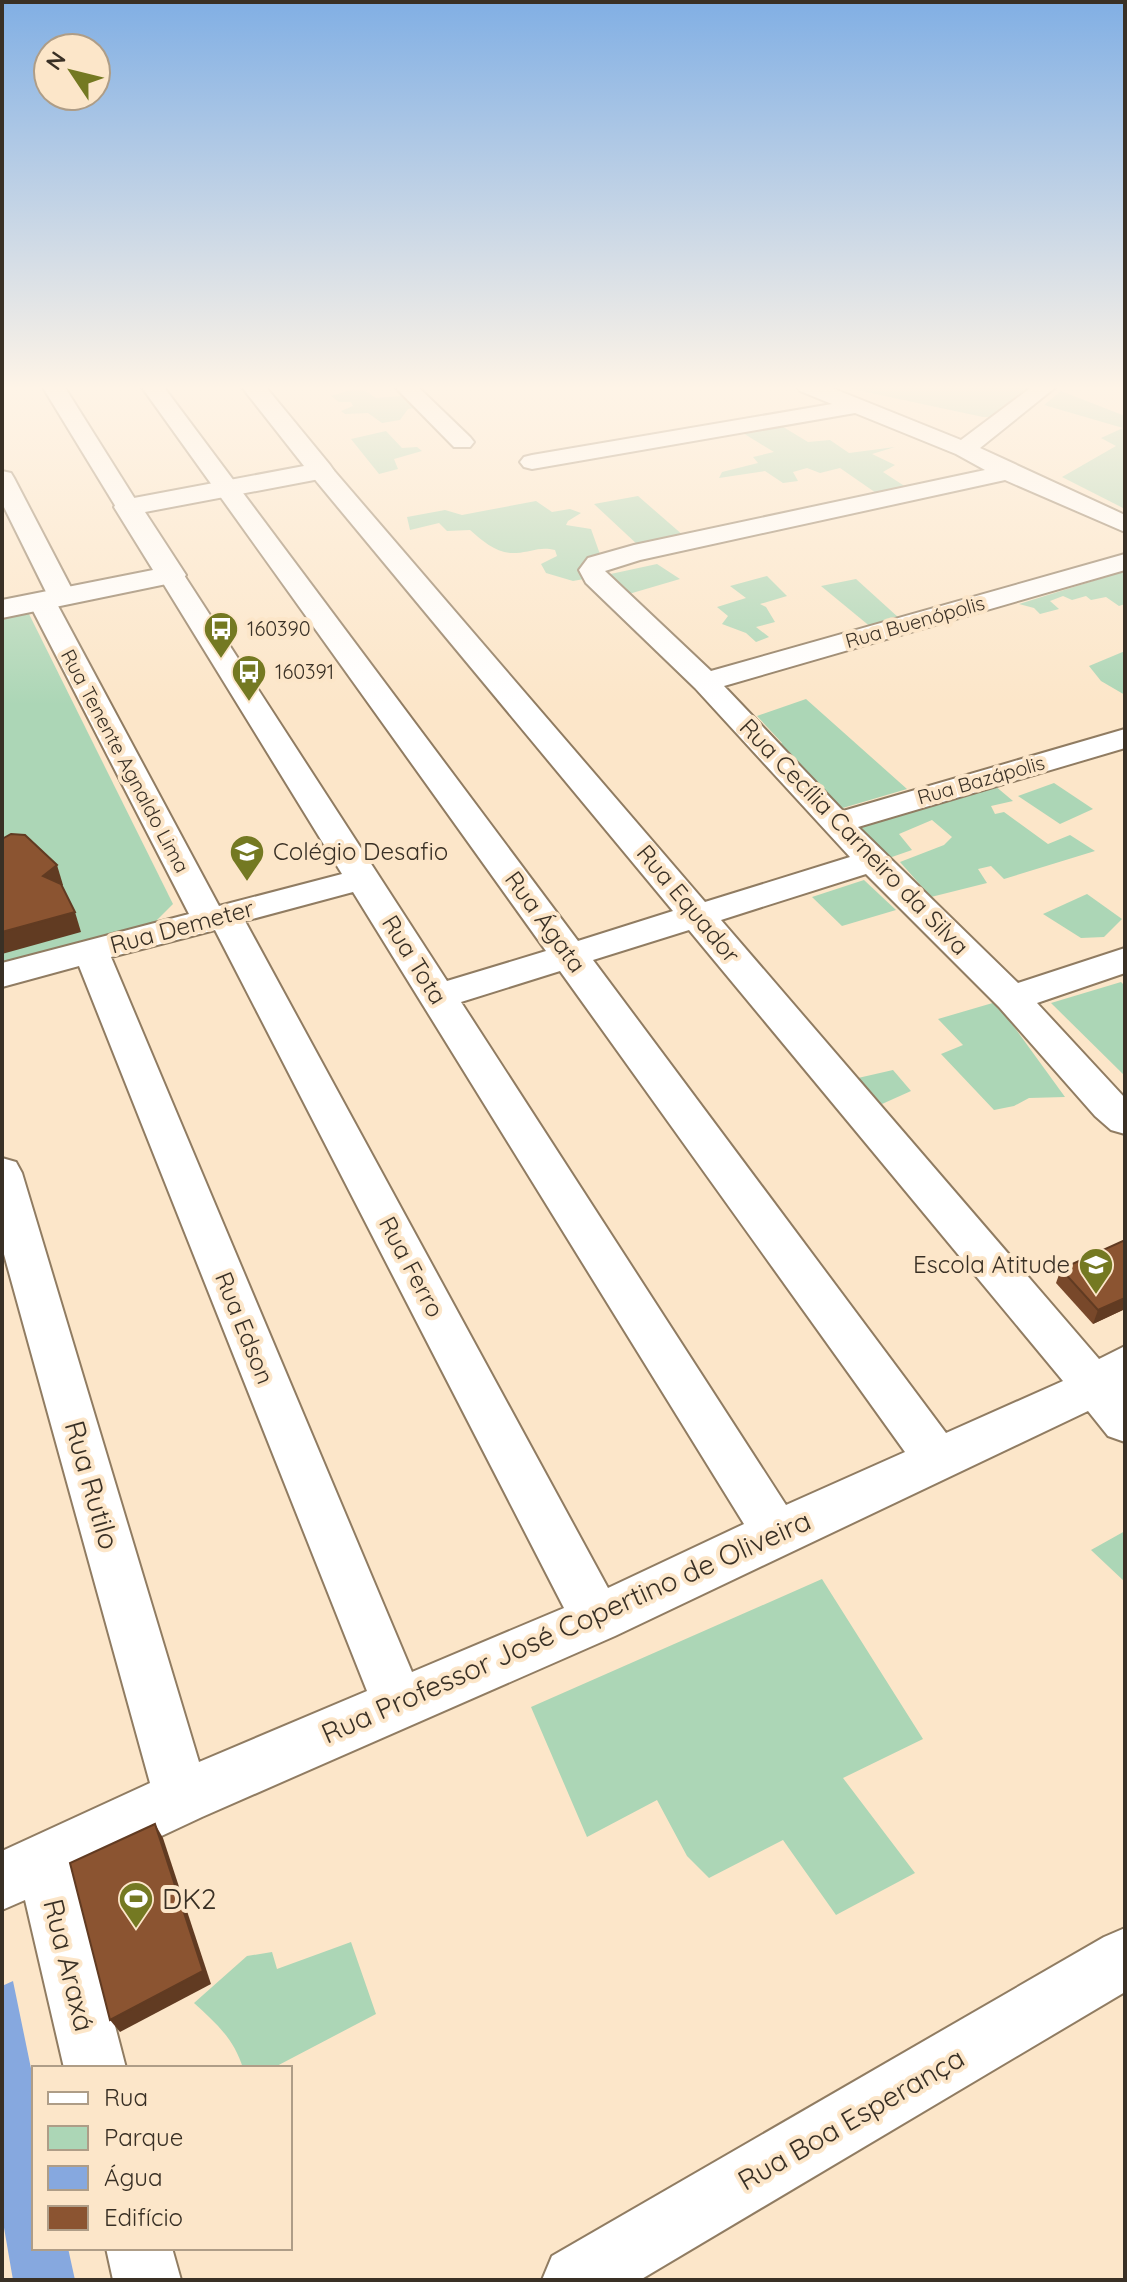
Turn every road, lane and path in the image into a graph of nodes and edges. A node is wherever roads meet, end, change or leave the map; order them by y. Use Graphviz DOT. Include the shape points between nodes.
graph roads {
  1 [pos="8,492"];
  2 [pos="119,492"];
  3 [pos="206,492"];
  4 [pos="228,492"];
  5 [pos="339,492"];
  6 [pos="914,492"];
  7 [pos="1054,492"];
  8 [pos="128,507"];
  9 [pos="1125,524"];
  10 [pos="1125,562"];
  11 [pos="171,575"];
  12 [pos="52,599"];
  13 [pos="2,609"];
  14 [pos="705,682"];
  15 [pos="1125,738"];
  16 [pos="837,823"];
  17 [pos="872,861"];
  18 [pos="363,879"];
  19 [pos="698,916"];
  20 [pos="217,918"];
  21 [pos="91,951"];
  22 [pos="571,956"];
  23 [pos="1125,960"];
  24 [pos="2,975"];
  25 [pos="437,997"];
  26 [pos="1012,998"];
  27 [pos="1125,1120"];
  28 [pos="2,1173"];
  29 [pos="1115,1391"];
  30 [pos="938,1460"];
  31 [pos="776,1533"];
  32 [pos="597,1619"];
  33 [pos="399,1704"];
  34 [pos="182,1797"];
  35 [pos="23,1871"];
  36 [pos="1125,1958"];
  37 [pos="94,2066"];
  38 [pos="140,2250"];
  39 [pos="147,2280"];
  40 [pos="576,2280"];
  1 -- 12 [label="street, Rua Tenente Agnaldo Lima"];
  2 -- 8 [label="street, Rua Tota"];
  3 -- 8 [label="street"];
  4 -- 22 [label="street, Rua Ágata"];
  5 -- 19 [label="street, Rua Equador"];
  6 -- 14 [label="street, Rua Cecília Carneiro da Silva" via="597,564 592,570 595,577"];
  7 -- 9 [label="street"];
  8 -- 11 [label="street, Rua Tota"];
  10 -- 14 [label="street, Rua Buenópolis"];
  11 -- 12 [label="street"];
  11 -- 18 [label="street, Rua Tota"];
  12 -- 13 [label="street"];
  12 -- 20 [label="street, Rua Tenente Agnaldo Lima"];
  14 -- 16 [label="street, Rua Cecília Carneiro da Silva"];
  15 -- 16 [label="street, Rua Bazápolis"];
  16 -- 17 [label="street, Rua Cecília Carneiro da Silva"];
  17 -- 19 [label="street"];
  17 -- 26 [label="street, Rua Cecília Carneiro da Silva"];
  18 -- 20 [label="street, Rua Demeter"];
  18 -- 25 [label="street, Rua Tota"];
  19 -- 22 [label="street"];
  19 -- 29 [label="street, Rua Equador"];
  20 -- 21 [label="street, Rua Demeter"];
  20 -- 32 [label="street, Rua Ferro"];
  21 -- 24 [label="street, Rua Demeter"];
  21 -- 33 [label="street, Rua Edson"];
  22 -- 25 [label="street"];
  22 -- 30 [label="street, Rua Ágata"];
  23 -- 26 [label="street"];
  25 -- 31 [label="street, Rua Tota"];
  26 -- 27 [label="street, Rua Cecília Carneiro da Silva"];
  28 -- 34 [label="street, Rua Rutilo"];
  29 -- 30 [label="street, Rua Professor José Copertino de Oliveira"];
  30 -- 31 [label="street, Rua Professor José Copertino de Oliveira"];
  31 -- 32 [label="street, Rua Professor José Copertino de Oliveira"];
  32 -- 33 [label="street, Rua Professor José Copertino de Oliveira"];
  33 -- 34 [label="street, Rua Professor José Copertino de Oliveira"];
  34 -- 35 [label="street, Rua Professor José Copertino de Oliveira"];
  35 -- 37 [label="street, Rua Araxá"];
  36 -- 40 [label="street, Rua Boa Esperança"];
  38 -- 39 [label="street"];
}
